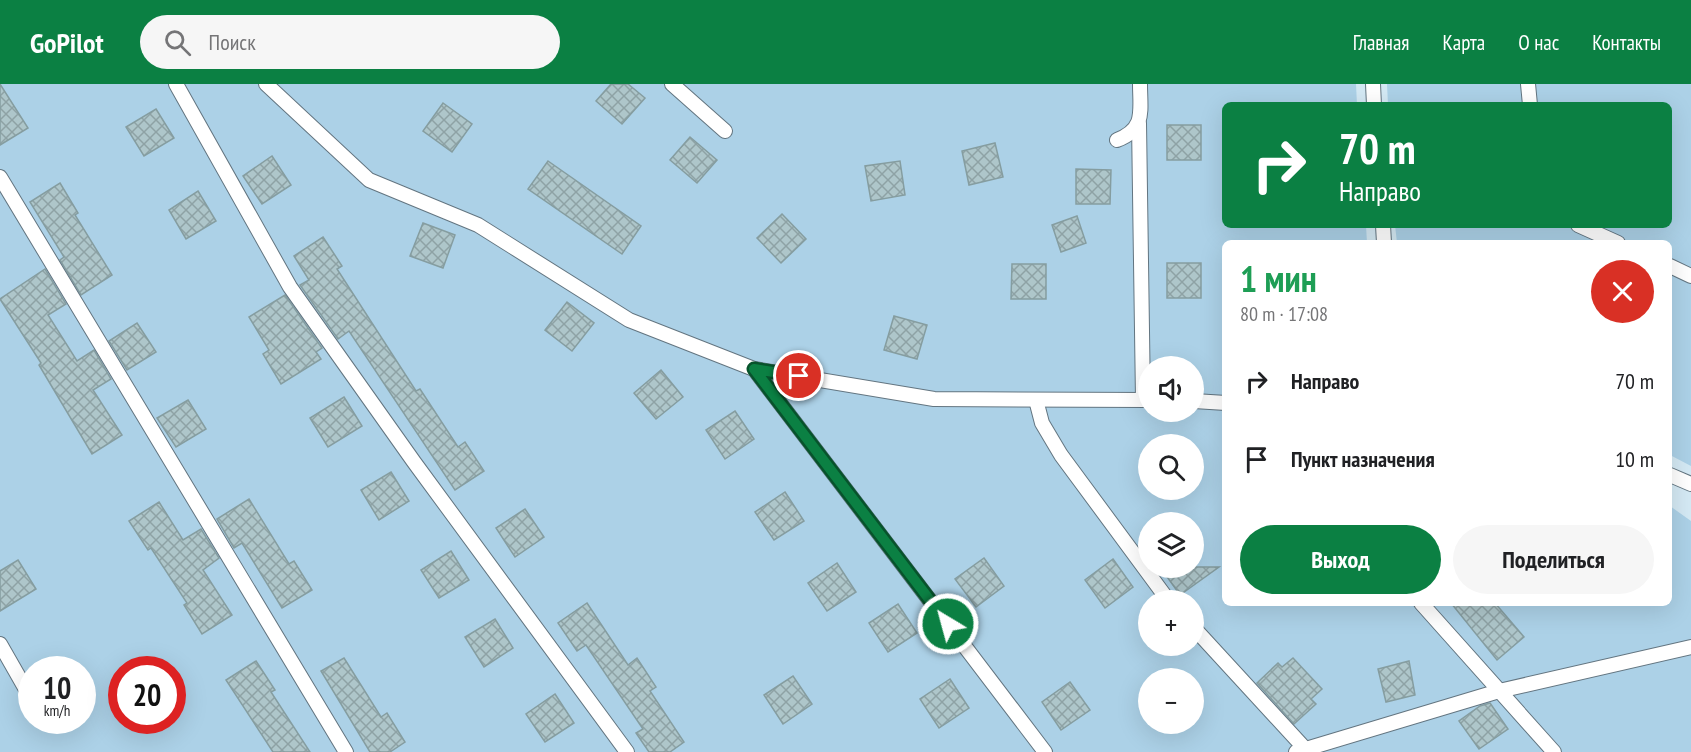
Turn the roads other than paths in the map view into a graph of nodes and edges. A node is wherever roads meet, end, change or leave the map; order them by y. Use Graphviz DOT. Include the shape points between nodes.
graph roads {
  1 [pos="176,84"];
  2 [pos="266,84"];
  3 [pos="672,84"];
  4 [pos="1140,84"];
  5 [pos="1373,84"];
  6 [pos="1528,84"];
  7 [pos="1374,102"];
  8 [pos="1530,102"];
  9 [pos="1139,123"];
  10 [pos="725,131"];
  11 [pos="1117,140"];
  12 [pos="0,177"];
  13 [pos="1585,228"];
  14 [pos="1611,240"];
  15 [pos="1672,267"];
  16 [pos="1691,276"];
  17 [pos="1145,356"];
  18 [pos="754,369"];
  19 [pos="1036,400"];
  20 [pos="1138,400"];
  21 [pos="1204,402"];
  22 [pos="1222,403"];
  23 [pos="1672,476"];
  24 [pos="1691,484"];
  25 [pos="1161,590"];
  26 [pos="1424,606"];
  27 [pos="1204,639"];
  28 [pos="0,644"];
  29 [pos="1691,647"];
  30 [pos="18,676"];
  31 [pos="1499,691"];
  32 [pos="1303,751"];
  33 [pos="346,752"];
  34 [pos="627,752"];
  35 [pos="1045,752"];
  36 [pos="1554,752"];
  1 -- 34 [label="lane" via="290,287"];
  2 -- 18 [label="lane" via="369,180 478,225 629,320"];
  3 -- 10 [label="lane"];
  4 -- 9 [label="lane"];
  5 -- 7 [label="lane"];
  6 -- 8 [label="lane"];
  9 -- 11 [label="lane" via="1132,135"];
  9 -- 17 [label="lane"];
  12 -- 33 [label="lane"];
  13 -- 14 [label="lane"];
  15 -- 16 [label="lane"];
  18 -- 19 [label="lane" via="934,399"];
  18 -- 35 [label="lane"];
  19 -- 20 [label="lane"];
  19 -- 25 [label="lane" via="1042,423 1061,455"];
  21 -- 22 [label="lane"];
  23 -- 24 [label="lane"];
  26 -- 31 [label="lane"];
  27 -- 32 [label="lane"];
  28 -- 30 [label="lane"];
  29 -- 31 [label="lane"];
  31 -- 32 [label="lane"];
  31 -- 36 [label="lane"];
}
